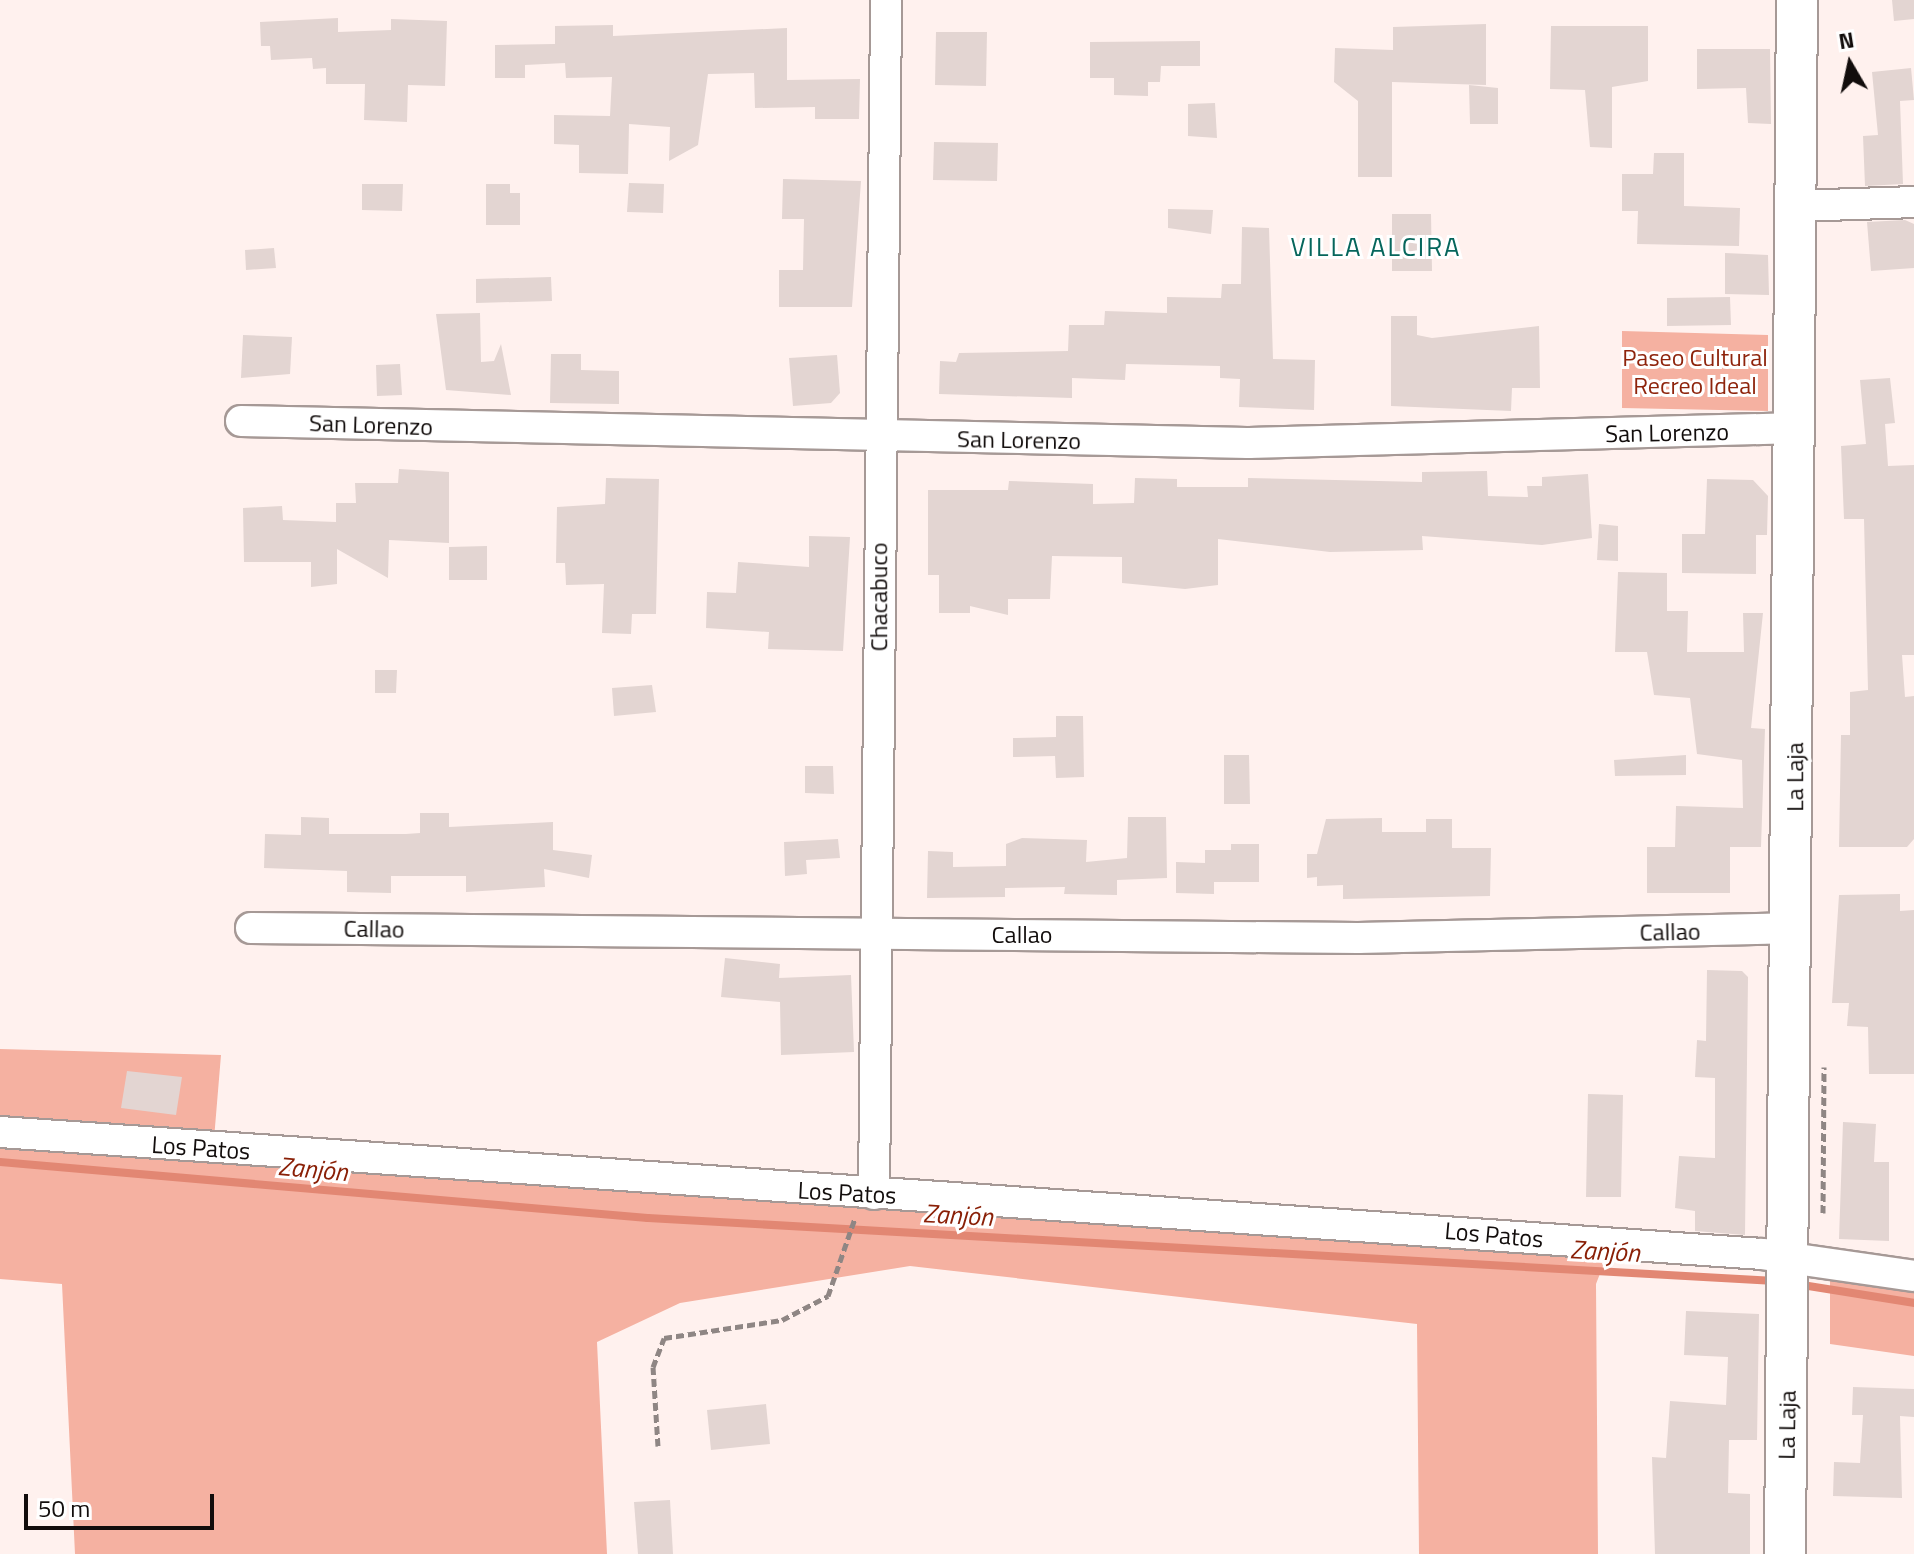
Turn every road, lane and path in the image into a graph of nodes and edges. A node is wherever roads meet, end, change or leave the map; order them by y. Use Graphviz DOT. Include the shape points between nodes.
graph roads {
  1 [pos="886,0"];
  2 [pos="1797,0"];
  3 [pos="1914,202"];
  4 [pos="1795,206"];
  5 [pos="241,421"];
  6 [pos="1796,428"];
  7 [pos="880,438"];
  8 [pos="251,928"];
  9 [pos="1793,928"];
  10 [pos="877,934"];
  11 [pos="0,1132"];
  12 [pos="866,1194"];
  13 [pos="1790,1258"];
  14 [pos="1914,1276"];
  15 [pos="658,1446"];
  16 [pos="1785,1554"];
  1 -- 7 [label="street, Chacabuco"];
  2 -- 4 [label="main road, La Laja"];
  3 -- 4 [label="street"];
  4 -- 6 [label="main road, La Laja"];
  5 -- 7 [label="street, San Lorenzo"];
  6 -- 7 [label="street, San Lorenzo" via="1249,443"];
  6 -- 9 [label="main road, La Laja"];
  7 -- 10 [label="street, Chacabuco"];
  8 -- 10 [label="street, Callao"];
  9 -- 10 [label="street, Callao" via="1358,938"];
  9 -- 13 [label="main road, La Laja"];
  10 -- 12 [label="street, Chacabuco"];
  11 -- 12 [label="street, Los Patos"];
  12 -- 13 [label="street, Los Patos"];
  12 -- 15 [label="path" via="828,1296 782,1320 664,1338 653,1367"];
  13 -- 14 [label="street, Los Patos"];
  13 -- 16 [label="main road, La Laja"];
}
